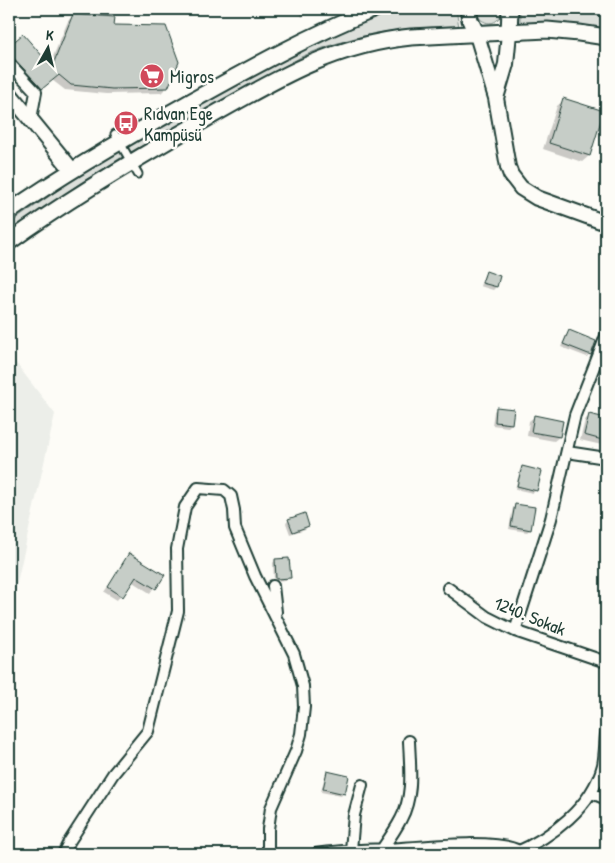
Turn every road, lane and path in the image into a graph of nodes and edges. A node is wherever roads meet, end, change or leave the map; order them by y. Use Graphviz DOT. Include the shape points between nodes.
graph roads {
  1 [pos="375,9"];
  2 [pos="468,9"];
  3 [pos="510,9"];
  4 [pos="509,33"];
  5 [pos="477,35"];
  6 [pos="606,38"];
  7 [pos="9,63"];
  8 [pos="9,92"];
  9 [pos="496,98"];
  10 [pos="31,119"];
  11 [pos="117,138"];
  12 [pos="135,168"];
  13 [pos="72,170"];
  14 [pos="9,212"];
  15 [pos="606,223"];
  16 [pos="9,242"];
  17 [pos="606,336"];
  18 [pos="567,452"];
  19 [pos="606,458"];
  20 [pos="273,586"];
  21 [pos="448,588"];
  22 [pos="279,625"];
  23 [pos="515,631"];
  24 [pos="606,662"];
  25 [pos="606,734"];
  26 [pos="408,741"];
  27 [pos="362,785"];
  28 [pos="592,793"];
  29 [pos="606,799"];
  30 [pos="382,849"];
  31 [pos="351,850"];
  32 [pos="515,853"];
  33 [pos="63,854"];
  34 [pos="268,854"];
  35 [pos="316,854"];
  1 -- 11 [label="main road" via="316,34"];
  2 -- 5 [label="main road"];
  3 -- 4 [label="main road"];
  4 -- 5 [label="main road"];
  4 -- 6 [label="main road" via="547,30"];
  4 -- 9 [label="main road" via="506,64"];
  5 -- 9 [label="main road"];
  5 -- 12 [label="main road" via="390,39 334,53 281,77"];
  7 -- 10 [label="street" via="36,92"];
  8 -- 10 [label="main road"];
  9 -- 15 [label="main road" via="508,167 516,182 526,192 542,200"];
  10 -- 13 [label="main road"];
  11 -- 12 [label="street"];
  11 -- 13 [label="main road"];
  12 -- 16 [label="main road" via="113,173"];
  13 -- 14 [label="main road"];
  17 -- 18 [label="street" via="575,415"];
  18 -- 19 [label="street"];
  18 -- 23 [label="street" via="551,519"];
  20 -- 22 [label="street"];
  21 -- 23 [label="street, 1240. Sokak" via="487,617"];
  22 -- 33 [label="street" via="235,528 231,496 224,490 198,488 185,507 176,549 178,611 148,731 114,774"];
  22 -- 34 [label="street" via="294,654 304,686 304,707 296,752 271,808"];
  23 -- 24 [label="street, 1240. Sokak"];
  25 -- 28 [label="street" via="603,764"];
  26 -- 30 [label="street" via="408,800 402,818"];
  27 -- 31 [label="street" via="354,815"];
  28 -- 29 [label="street"];
  28 -- 32 [label="street" via="558,828"];
  30 -- 31 [label="street"];
  30 -- 32 [label="street" via="498,846 513,848"];
  31 -- 35 [label="street"];
}
